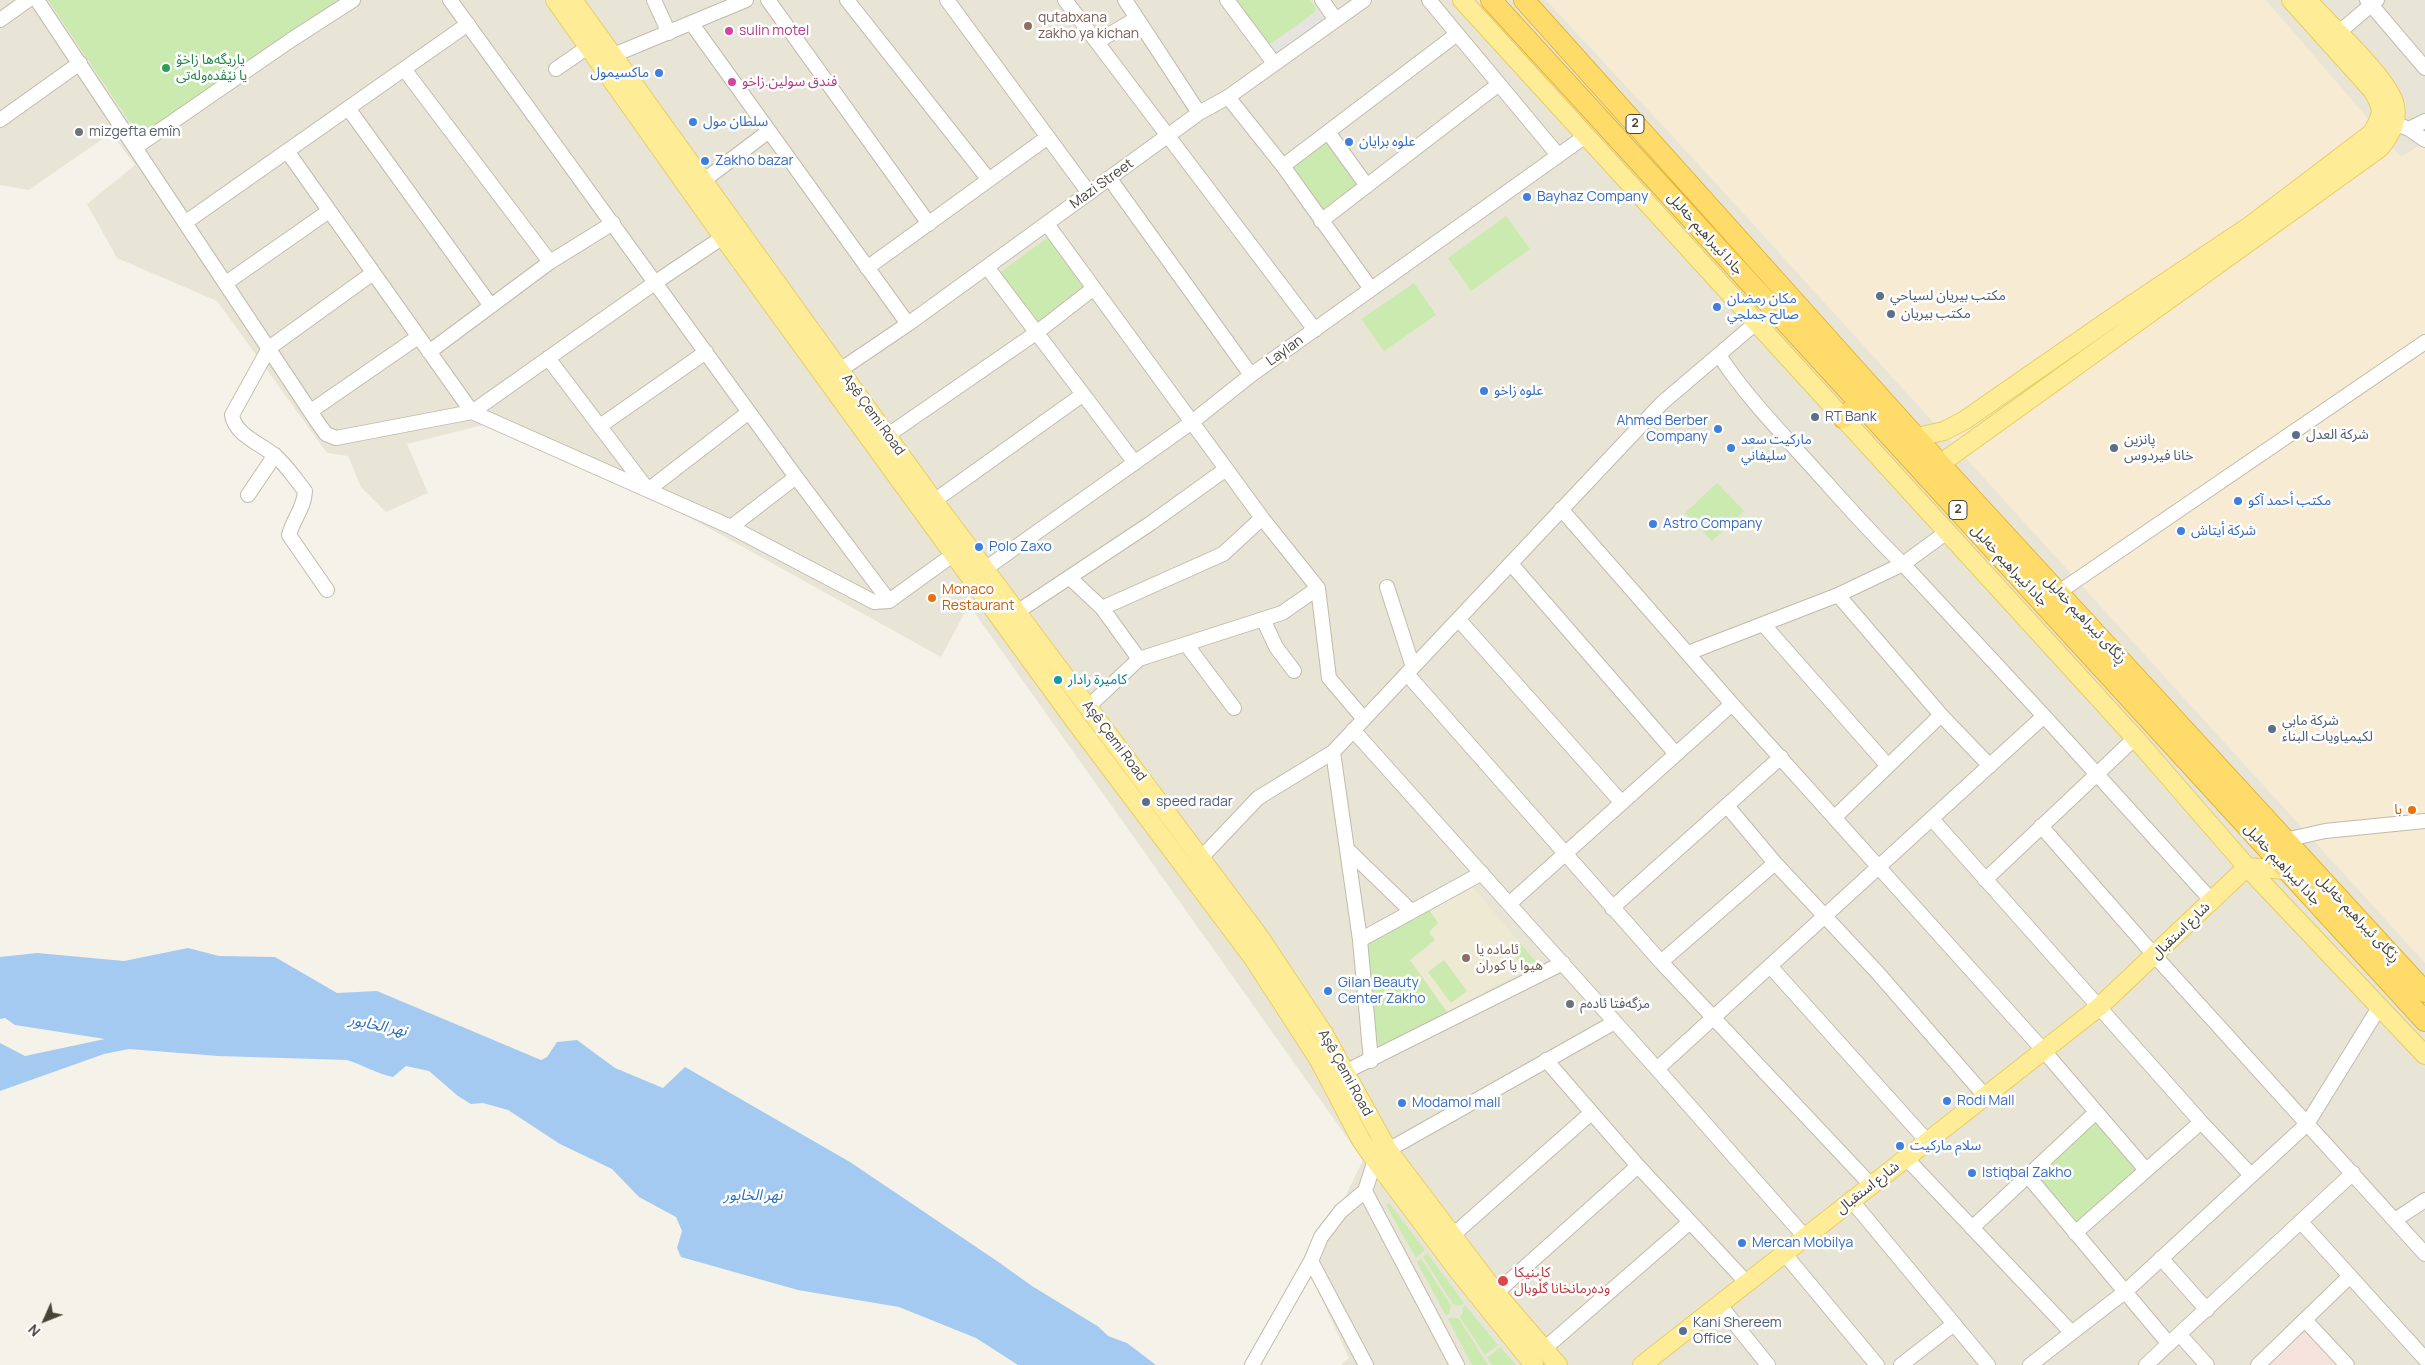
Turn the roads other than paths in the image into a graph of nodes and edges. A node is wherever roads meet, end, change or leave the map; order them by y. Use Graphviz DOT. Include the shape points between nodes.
graph roads {
  1 [pos="28,0"];
  2 [pos="38,0"];
  3 [pos="352,0"];
  4 [pos="450,0"];
  5 [pos="555,0"];
  6 [pos="572,0"];
  7 [pos="654,0"];
  8 [pos="746,0"];
  9 [pos="768,0"];
  10 [pos="847,0"];
  11 [pos="947,0"];
  12 [pos="1065,0"];
  13 [pos="1125,0"];
  14 [pos="1227,0"];
  15 [pos="1322,0"];
  16 [pos="1364,0"];
  17 [pos="1429,0"];
  18 [pos="1462,0"];
  19 [pos="1492,0"];
  20 [pos="1524,0"];
  21 [pos="2291,0"];
  22 [pos="2307,0"];
  23 [pos="2372,2"];
  24 [pos="1137,18"];
  25 [pos="0,20"];
  26 [pos="1336,20"];
  27 [pos="468,24"];
  28 [pos="692,24"];
  29 [pos="669,33"];
  30 [pos="2338,33"];
  31 [pos="1457,34"];
  32 [pos="1097,42"];
  33 [pos="588,47"];
  34 [pos="606,59"];
  35 [pos="80,63"];
  36 [pos="1274,63"];
  37 [pos="2425,68"];
  38 [pos="404,69"];
  39 [pos="556,69"];
  40 [pos="1499,84"];
  41 [pos="1228,97"];
  42 [pos="348,108"];
  43 [pos="1199,113"];
  44 [pos="0,120"];
  45 [pos="2425,121"];
  46 [pos="2395,123"];
  47 [pos="769,131"];
  48 [pos="1328,132"];
  49 [pos="1587,135"];
  50 [pos="1168,136"];
  51 [pos="1048,138"];
  52 [pos="2425,140"];
  53 [pos="136,147"];
  54 [pos="287,151"];
  55 [pos="1558,155"];
  56 [pos="1283,166"];
  57 [pos="1110,179"];
  58 [pos="988,180"];
  59 [pos="703,181"];
  60 [pos="1367,186"];
  61 [pos="1089,193"];
  62 [pos="329,211"];
  63 [pos="1321,220"];
  64 [pos="186,222"];
  65 [pos="613,223"];
  66 [pos="929,224"];
  67 [pos="1047,224"];
  68 [pos="723,237"];
  69 [pos="1746,248"];
  70 [pos="550,262"];
  71 [pos="987,267"];
  72 [pos="867,268"];
  73 [pos="373,273"];
  74 [pos="656,282"];
  75 [pos="226,283"];
  76 [pos="1094,288"];
  77 [pos="1372,290"];
  78 [pos="491,306"];
  79 [pos="1757,322"];
  80 [pos="908,324"];
  81 [pos="1315,330"];
  82 [pos="1036,333"];
  83 [pos="418,337"];
  84 [pos="2425,342"];
  85 [pos="269,348"];
  86 [pos="429,352"];
  87 [pos="706,352"];
  88 [pos="1719,355"];
  89 [pos="548,358"];
  90 [pos="840,370"];
  91 [pos="1251,376"];
  92 [pos="1082,396"];
  93 [pos="1859,403"];
  94 [pos="311,410"];
  95 [pos="472,412"];
  96 [pos="749,412"];
  97 [pos="1843,418"];
  98 [pos="1192,422"];
  99 [pos="600,426"];
  100 [pos="888,435"];
  101 [pos="1917,437"];
  102 [pos="275,455"];
  103 [pos="1135,463"];
  104 [pos="1940,464"];
  105 [pos="1226,469"];
  106 [pos="796,477"];
  107 [pos="648,490"];
  108 [pos="248,495"];
  109 [pos="934,501"];
  110 [pos="1561,509"];
  111 [pos="1262,518"];
  112 [pos="731,527"];
  113 [pos="1947,532"];
  114 [pos="954,554"];
  115 [pos="1903,564"];
  116 [pos="1512,565"];
  117 [pos="985,568"];
  118 [pos="1070,578"];
  119 [pos="1387,586"];
  120 [pos="1318,588"];
  121 [pos="327,590"];
  122 [pos="2059,592"];
  123 [pos="1838,595"];
  124 [pos="889,601"];
  125 [pos="1102,608"];
  126 [pos="1017,612"];
  127 [pos="1263,619"];
  128 [pos="1459,620"];
  129 [pos="1763,624"];
  130 [pos="2084,632"];
  131 [pos="1186,644"];
  132 [pos="1688,653"];
  133 [pos="1139,659"];
  134 [pos="1294,671"];
  135 [pos="1410,671"];
  136 [pos="2123,675"];
  137 [pos="1732,704"];
  138 [pos="1088,707"];
  139 [pos="1234,708"];
  140 [pos="1941,715"];
  141 [pos="2044,716"];
  142 [pos="1364,719"];
  143 [pos="1353,730"];
  144 [pos="2135,738"];
  145 [pos="1333,752"];
  146 [pos="1676,754"];
  147 [pos="1781,757"];
  148 [pos="1888,766"];
  149 [pos="1990,766"];
  150 [pos="2098,774"];
  151 [pos="1622,803"];
  152 [pos="1728,807"];
  153 [pos="1834,817"];
  154 [pos="1932,819"];
  155 [pos="2425,821"];
  156 [pos="2041,826"];
  157 [pos="2246,826"];
  158 [pos="2285,840"];
  159 [pos="1347,849"];
  160 [pos="1564,854"];
  161 [pos="1201,858"];
  162 [pos="1774,863"];
  163 [pos="1879,867"];
  164 [pos="2247,867"];
  165 [pos="2286,870"];
  166 [pos="1482,873"];
  167 [pos="1985,880"];
  168 [pos="2212,901"];
  169 [pos="1509,904"];
  170 [pos="1612,908"];
  171 [pos="1410,911"];
  172 [pos="1824,917"];
  173 [pos="1360,940"];
  174 [pos="2155,956"];
  175 [pos="1662,962"];
  176 [pos="1563,963"];
  177 [pos="1770,966"];
  178 [pos="2425,992"];
  179 [pos="2380,1006"];
  180 [pos="2099,1007"];
  181 [pos="1714,1018"];
  182 [pos="2425,1021"];
  183 [pos="1615,1022"];
  184 [pos="2044,1051"];
  185 [pos="2425,1055"];
  186 [pos="1546,1060"];
  187 [pos="1371,1061"];
  188 [pos="1657,1069"];
  189 [pos="1345,1072"];
  190 [pos="1986,1096"];
  191 [pos="2096,1112"];
  192 [pos="1591,1113"];
  193 [pos="2201,1122"];
  194 [pos="2308,1124"];
  195 [pos="1927,1141"];
  196 [pos="1381,1155"];
  197 [pos="1906,1158"];
  198 [pos="1638,1166"];
  199 [pos="2146,1170"];
  200 [pos="2353,1173"];
  201 [pos="2251,1175"];
  202 [pos="2028,1176"];
  203 [pos="1871,1185"];
  204 [pos="1365,1191"];
  205 [pos="2425,1200"];
  206 [pos="1852,1201"];
  207 [pos="2395,1220"];
  208 [pos="1690,1222"];
  209 [pos="2301,1222"];
  210 [pos="1972,1228"];
  211 [pos="2075,1233"];
  212 [pos="1453,1235"];
  213 [pos="1805,1237"];
  214 [pos="1784,1253"];
  215 [pos="2425,1254"];
  216 [pos="2161,1258"];
  217 [pos="1311,1261"];
  218 [pos="2350,1276"];
  219 [pos="1747,1283"];
  220 [pos="2126,1291"];
  221 [pos="1496,1293"];
  222 [pos="1719,1304"];
  223 [pos="2207,1310"];
  224 [pos="2305,1320"];
  225 [pos="1954,1324"];
  226 [pos="1506,1331"];
  227 [pos="2071,1332"];
  228 [pos="2174,1340"];
  229 [pos="1544,1349"];
  230 [pos="2425,1359"];
  231 [pos="1252,1365"];
  232 [pos="1366,1365"];
  233 [pos="1457,1365"];
  234 [pos="1524,1365"];
  235 [pos="1534,1365"];
  236 [pos="1558,1365"];
  237 [pos="1642,1365"];
  238 [pos="1768,1365"];
  239 [pos="1877,1365"];
  240 [pos="1901,1365"];
  241 [pos="1988,1365"];
  242 [pos="2030,1365"];
  243 [pos="2146,1365"];
  244 [pos="2207,1365"];
  245 [pos="2258,1365"];
  246 [pos="2347,1365"];
  1 -- 25 [label="street"];
  2 -- 35 [label="street"];
  3 -- 53 [label="street"];
  4 -- 27 [label="street"];
  5 -- 33 [label="main road, Aşê Çemi Road"];
  6 -- 34 [label="main road, Aşê Çemi Road"];
  7 -- 29 [label="street"];
  8 -- 28 [label="street"];
  9 -- 66 [label="street"];
  10 -- 58 [label="street"];
  11 -- 51 [label="street"];
  12 -- 32 [label="street"];
  13 -- 24 [label="street"];
  14 -- 36 [label="street"];
  15 -- 26 [label="street"];
  16 -- 26 [label="street, Mazi Street"];
  17 -- 31 [label="street"];
  18 -- 49 [label="main road, جادا ئیبراهیم خەلیل"];
  19 -- 93 [label="highway, جادا ئیبراهیم خەلیل / 2"];
  20 -- 69 [label="highway, جادا ئیبراهیم خەلیل / 2"];
  21 -- 46 [label="main road" via="2372,90"];
  22 -- 30 [label="main road"];
  23 -- 30 [label="street"];
  23 -- 37 [label="street"];
  24 -- 32 [label="street"];
  24 -- 43 [label="street"];
  26 -- 36 [label="street, Mazi Street"];
  27 -- 38 [label="street"];
  27 -- 65 [label="street"];
  28 -- 29 [label="street"];
  28 -- 47 [label="street"];
  29 -- 34 [label="street"];
  30 -- 46 [label="main road" via="2380,78 2394,102"];
  31 -- 40 [label="street"];
  31 -- 48 [label="street"];
  32 -- 50 [label="street"];
  33 -- 34 [label="main road, Aşê Çemi Road"];
  33 -- 39 [label="street"];
  34 -- 59 [label="main road, Aşê Çemi Road"];
  34 -- 68 [label="main road, Aşê Çemi Road"];
  35 -- 44 [label="street"];
  35 -- 53 [label="street"];
  36 -- 41 [label="street, Mazi Street"];
  38 -- 42 [label="street"];
  38 -- 70 [label="street"];
  40 -- 55 [label="street"];
  40 -- 60 [label="street"];
  41 -- 43 [label="street, Mazi Street"];
  41 -- 56 [label="street"];
  42 -- 54 [label="street"];
  42 -- 78 [label="street"];
  43 -- 50 [label="street, Mazi Street"];
  45 -- 46 [label="street"];
  46 -- 52 [label="street"];
  46 -- 101 [label="main road" via="2372,133 2251,225 1965,420 1944,431"];
  46 -- 104 [label="main road" via="2391,134 2373,154"];
  47 -- 59 [label="street"];
  47 -- 72 [label="street"];
  48 -- 56 [label="street"];
  48 -- 60 [label="street"];
  49 -- 55 [label="street, Laylan"];
  49 -- 79 [label="main road, جادا ئیبراهیم خەلیل"];
  50 -- 57 [label="street, Mazi Street"];
  50 -- 81 [label="street"];
  51 -- 58 [label="street"];
  51 -- 61 [label="street"];
  53 -- 64 [label="street"];
  54 -- 62 [label="street"];
  54 -- 64 [label="street"];
  55 -- 77 [label="street, Laylan"];
  56 -- 63 [label="street"];
  57 -- 61 [label="street, Mazi Street"];
  57 -- 91 [label="street"];
  58 -- 66 [label="street"];
  59 -- 90 [label="main road, Aşê Çemi Road"];
  60 -- 63 [label="street"];
  61 -- 67 [label="street, Mazi Street"];
  62 -- 73 [label="street"];
  62 -- 75 [label="street"];
  63 -- 77 [label="street"];
  64 -- 75 [label="street"];
  65 -- 70 [label="street"];
  65 -- 74 [label="street"];
  66 -- 72 [label="street"];
  67 -- 71 [label="street, Mazi Street"];
  67 -- 76 [label="street"];
  68 -- 74 [label="street"];
  68 -- 114 [label="main road, Aşê Çemi Road"];
  69 -- 101 [label="highway, ڕێگای ئیبراهیم خەلیل / 2"];
  70 -- 78 [label="street"];
  71 -- 80 [label="street, Mazi Street"];
  71 -- 82 [label="street"];
  72 -- 80 [label="street"];
  73 -- 83 [label="street"];
  73 -- 85 [label="street"];
  74 -- 87 [label="street"];
  74 -- 89 [label="street"];
  75 -- 85 [label="street"];
  76 -- 82 [label="street"];
  76 -- 98 [label="street"];
  77 -- 81 [label="street, Laylan"];
  78 -- 86 [label="street"];
  79 -- 88 [label="street"];
  79 -- 97 [label="main road, جادا ئیبراهیم خەلیل"];
  80 -- 90 [label="street, Mazi Street"];
  81 -- 91 [label="street, Laylan"];
  82 -- 92 [label="street"];
  82 -- 100 [label="street"];
  83 -- 86 [label="street"];
  83 -- 94 [label="street"];
  84 -- 122 [label="street"];
  85 -- 94 [label="street"];
  85 -- 102 [label="street" via="232,415 233,423 243,433"];
  86 -- 95 [label="street"];
  87 -- 96 [label="street"];
  87 -- 99 [label="street"];
  88 -- 110 [label="street" via="1662,403"];
  88 -- 115 [label="street" via="1732,376 1776,427"];
  89 -- 95 [label="street"];
  89 -- 99 [label="street"];
  90 -- 100 [label="main road, Aşê Çemi Road"];
  91 -- 98 [label="street, Laylan"];
  92 -- 103 [label="street"];
  92 -- 109 [label="street"];
  93 -- 97 [label="highway"];
  93 -- 130 [label="highway, جادا ئیبراهیم خەلیل / 2"];
  94 -- 95 [label="street" via="326,434 336,438"];
  95 -- 107 [label="street"];
  96 -- 106 [label="street"];
  96 -- 107 [label="street"];
  97 -- 113 [label="main road, جادا ئیبراهیم خەلیل"];
  98 -- 103 [label="street, Laylan"];
  98 -- 105 [label="street"];
  99 -- 107 [label="street"];
  100 -- 109 [label="main road, Aşê Çemi Road"];
  101 -- 104 [label="highway, ڕێگای ئیبراهیم خەلیل / 2"];
  102 -- 108 [label="street"];
  102 -- 121 [label="street" via="305,491 304,506 294,518 289,535"];
  103 -- 117 [label="street, Laylan"];
  104 -- 122 [label="highway, ڕێگای ئیبراهیم خەلیل / 2"];
  105 -- 111 [label="street"];
  105 -- 118 [label="street"];
  106 -- 112 [label="street"];
  106 -- 124 [label="street"];
  107 -- 112 [label="street"];
  109 -- 117 [label="main road, Aşê Çemi Road"];
  110 -- 116 [label="street"];
  110 -- 132 [label="street"];
  111 -- 120 [label="street"];
  111 -- 125 [label="street" via="1223,554"];
  112 -- 124 [label="street" via="869,600"];
  113 -- 115 [label="street"];
  113 -- 144 [label="main road, جادا ئیبراهیم خەلیل"];
  114 -- 124 [label="street"];
  114 -- 196 [label="main road, Aşê Çemi Road" via="1253,958 1319,1060 1361,1140"];
  115 -- 123 [label="street"];
  115 -- 141 [label="street"];
  116 -- 128 [label="street"];
  116 -- 146 [label="street"];
  117 -- 126 [label="main road, Aşê Çemi Road"];
  118 -- 125 [label="street"];
  118 -- 126 [label="street"];
  119 -- 135 [label="street"];
  120 -- 127 [label="street" via="1282,613"];
  120 -- 142 [label="street" via="1328,678"];
  122 -- 130 [label="highway, ڕێگای ئیبراهیم خەلیل / 2"];
  123 -- 129 [label="street"];
  123 -- 140 [label="street"];
  125 -- 133 [label="street"];
  126 -- 138 [label="main road, Aşê Çemi Road"];
  127 -- 131 [label="street"];
  127 -- 134 [label="street" via="1276,647"];
  128 -- 135 [label="street"];
  128 -- 151 [label="street"];
  129 -- 132 [label="street"];
  129 -- 148 [label="street"];
  130 -- 136 [label="highway, ڕێگای ئیبراهیم خەلیل / 2"];
  131 -- 133 [label="street"];
  131 -- 139 [label="street"];
  132 -- 137 [label="street"];
  133 -- 138 [label="street"];
  135 -- 142 [label="street"];
  135 -- 160 [label="street"];
  136 -- 157 [label="highway, جادا ئیبراهیم خەلیل / 2"];
  136 -- 158 [label="highway, ڕێگای ئیبراهیم خەلیل / 2"];
  137 -- 146 [label="street"];
  137 -- 147 [label="street"];
  138 -- 161 [label="main road, Aşê Çemi Road"];
  140 -- 148 [label="street"];
  140 -- 149 [label="street"];
  141 -- 149 [label="street"];
  141 -- 150 [label="street"];
  142 -- 143 [label="street"];
  143 -- 145 [label="street"];
  143 -- 166 [label="street"];
  144 -- 150 [label="street"];
  144 -- 164 [label="main road, جادا ئیبراهیم خەلیل"];
  145 -- 159 [label="street"];
  145 -- 161 [label="street" via="1258,798"];
  146 -- 151 [label="street"];
  147 -- 152 [label="street"];
  147 -- 153 [label="street"];
  148 -- 153 [label="street"];
  149 -- 154 [label="street"];
  150 -- 156 [label="street"];
  150 -- 168 [label="street"];
  151 -- 160 [label="street"];
  152 -- 162 [label="street"];
  152 -- 170 [label="street"];
  153 -- 163 [label="street"];
  154 -- 163 [label="street"];
  154 -- 167 [label="street"];
  155 -- 158 [label="street" via="2325,831"];
  156 -- 167 [label="street"];
  156 -- 174 [label="street"];
  157 -- 164 [label="main road"];
  157 -- 165 [label="highway, جادا ئیبراهیم خەلیل / 2"];
  158 -- 178 [label="highway, ڕێگای ئیبراهیم خەلیل / 2"];
  159 -- 171 [label="street"];
  159 -- 173 [label="street"];
  160 -- 169 [label="street"];
  160 -- 170 [label="street"];
  161 -- 189 [label="main road, Aşê Çemi Road" via="1309,1010"];
  162 -- 172 [label="street"];
  162 -- 175 [label="street"];
  163 -- 172 [label="street"];
  163 -- 184 [label="street"];
  164 -- 165 [label="main road"];
  164 -- 168 [label="main road, شارع استقبال"];
  164 -- 179 [label="main road, جادا ئیبراهیم خەلیل"];
  165 -- 182 [label="highway, جادا ئیبراهیم خەلیل / 2"];
  166 -- 169 [label="street"];
  166 -- 171 [label="street"];
  167 -- 180 [label="street"];
  168 -- 174 [label="main road, شارع استقبال"];
  169 -- 176 [label="street"];
  170 -- 175 [label="street"];
  171 -- 173 [label="street"];
  172 -- 177 [label="street"];
  172 -- 190 [label="street"];
  173 -- 187 [label="street"];
  174 -- 180 [label="main road, شارع استقبال"];
  174 -- 194 [label="street"];
  175 -- 181 [label="street"];
  176 -- 183 [label="street"];
  176 -- 187 [label="street"];
  177 -- 181 [label="street"];
  177 -- 195 [label="street"];
  179 -- 185 [label="main road, جادا ئیبراهیم خەلیل"];
  179 -- 194 [label="street"];
  180 -- 184 [label="main road, شارع استقبال"];
  180 -- 193 [label="street"];
  181 -- 188 [label="street"];
  181 -- 203 [label="street"];
  183 -- 186 [label="street"];
  183 -- 188 [label="street"];
  184 -- 190 [label="main road, شارع استقبال"];
  184 -- 191 [label="street"];
  186 -- 192 [label="street"];
  186 -- 196 [label="street"];
  187 -- 189 [label="street"];
  188 -- 213 [label="street"];
  189 -- 196 [label="main road, Aşê Çemi Road"];
  190 -- 195 [label="main road, شارع استقبال"];
  191 -- 199 [label="street"];
  191 -- 202 [label="street"];
  192 -- 198 [label="street"];
  192 -- 212 [label="street"];
  193 -- 199 [label="street"];
  193 -- 201 [label="street"];
  194 -- 200 [label="street"];
  194 -- 201 [label="street"];
  195 -- 197 [label="main road, شارع استقبال"];
  196 -- 204 [label="street"];
  196 -- 212 [label="main road, Aşê Çemi Road"];
  196 -- 226 [label="main road, Aşê Çemi Road"];
  197 -- 203 [label="main road, شارع استقبال"];
  197 -- 210 [label="street"];
  198 -- 208 [label="street"];
  198 -- 221 [label="street"];
  199 -- 211 [label="street"];
  200 -- 207 [label="street"];
  200 -- 209 [label="street"];
  201 -- 216 [label="street"];
  202 -- 210 [label="street"];
  202 -- 211 [label="street"];
  203 -- 206 [label="main road, شارع استقبال"];
  204 -- 217 [label="street" via="1332,1221"];
  204 -- 233 [label="street"];
  205 -- 207 [label="street"];
  206 -- 213 [label="main road, شارع استقبال"];
  206 -- 225 [label="street"];
  207 -- 215 [label="street"];
  208 -- 219 [label="street"];
  208 -- 229 [label="street"];
  209 -- 218 [label="street"];
  209 -- 223 [label="street"];
  210 -- 227 [label="street"];
  211 -- 220 [label="street"];
  212 -- 221 [label="main road, Aşê Çemi Road"];
  213 -- 214 [label="main road, شارع استقبال"];
  214 -- 219 [label="main road, شارع استقبال"];
  214 -- 239 [label="street"];
  216 -- 220 [label="street"];
  216 -- 223 [label="street"];
  217 -- 231 [label="street"];
  217 -- 232 [label="street"];
  218 -- 224 [label="street"];
  218 -- 230 [label="street"];
  219 -- 222 [label="main road, شارع استقبال"];
  220 -- 227 [label="street"];
  220 -- 228 [label="street"];
  221 -- 229 [label="main road, Aşê Çemi Road"];
  222 -- 237 [label="main road, شارع استقبال"];
  222 -- 238 [label="street"];
  223 -- 228 [label="street"];
  224 -- 245 [label="street"];
  224 -- 246 [label="street"];
  225 -- 240 [label="street"];
  225 -- 241 [label="street"];
  226 -- 234 [label="main road"];
  226 -- 235 [label="main road, Aşê Çemi Road"];
  227 -- 242 [label="street"];
  228 -- 243 [label="street"];
  228 -- 244 [label="street"];
  229 -- 236 [label="main road, Aşê Çemi Road"];
}
